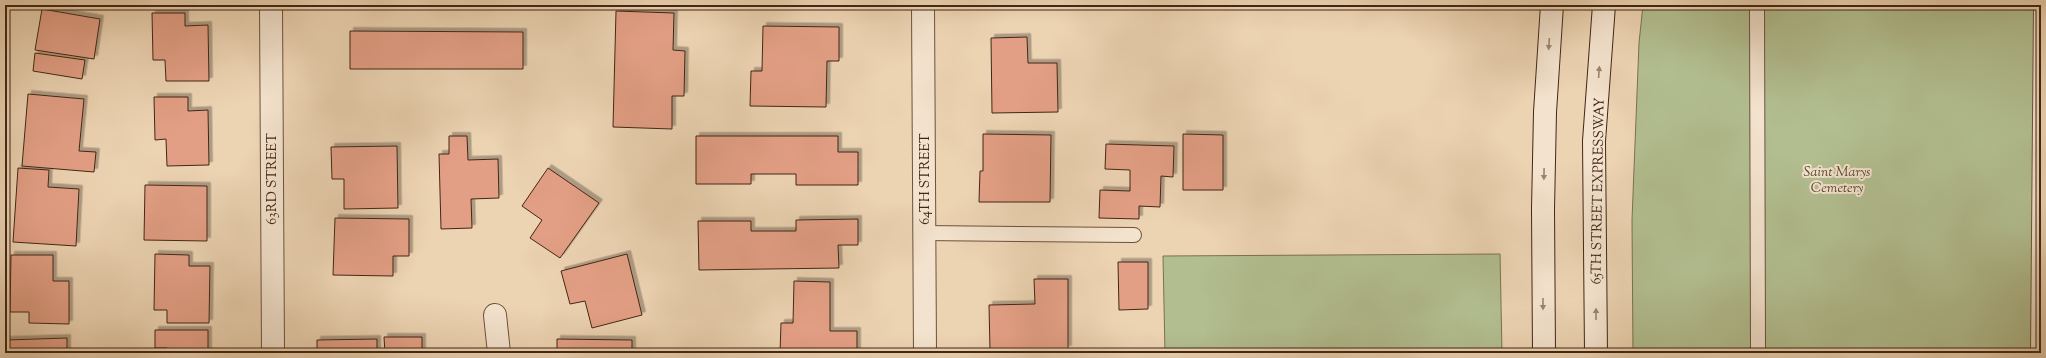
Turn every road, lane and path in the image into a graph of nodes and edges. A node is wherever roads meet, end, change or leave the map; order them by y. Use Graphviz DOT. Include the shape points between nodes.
graph roads {
  1 [pos="270,5"];
  2 [pos="923,5"];
  3 [pos="1552,5"];
  4 [pos="1604,5"];
  5 [pos="1757,5"];
  6 [pos="2041,5"];
  7 [pos="924,233"];
  8 [pos="1134,234"];
  9 [pos="495,315"];
  10 [pos="272,353"];
  11 [pos="499,353"];
  12 [pos="925,353"];
  13 [pos="1544,353"];
  14 [pos="1596,353"];
  15 [pos="1758,353"];
  16 [pos="2038,353"];
  1 -- 10 [label="street, 63RD STREET"];
  2 -- 7 [label="street, 64TH STREET"];
  3 -- 13 [label="street, one-way" via="1543,186"];
  14 -- 4 [label="street, 65TH STREET EXPRESSWAY, one-way" via="1594,141"];
  5 -- 15 [label="lane"];
  6 -- 16 [label="lane"];
  7 -- 8 [label="lane"];
  7 -- 12 [label="street, 64TH STREET"];
  9 -- 11 [label="street"];
}
